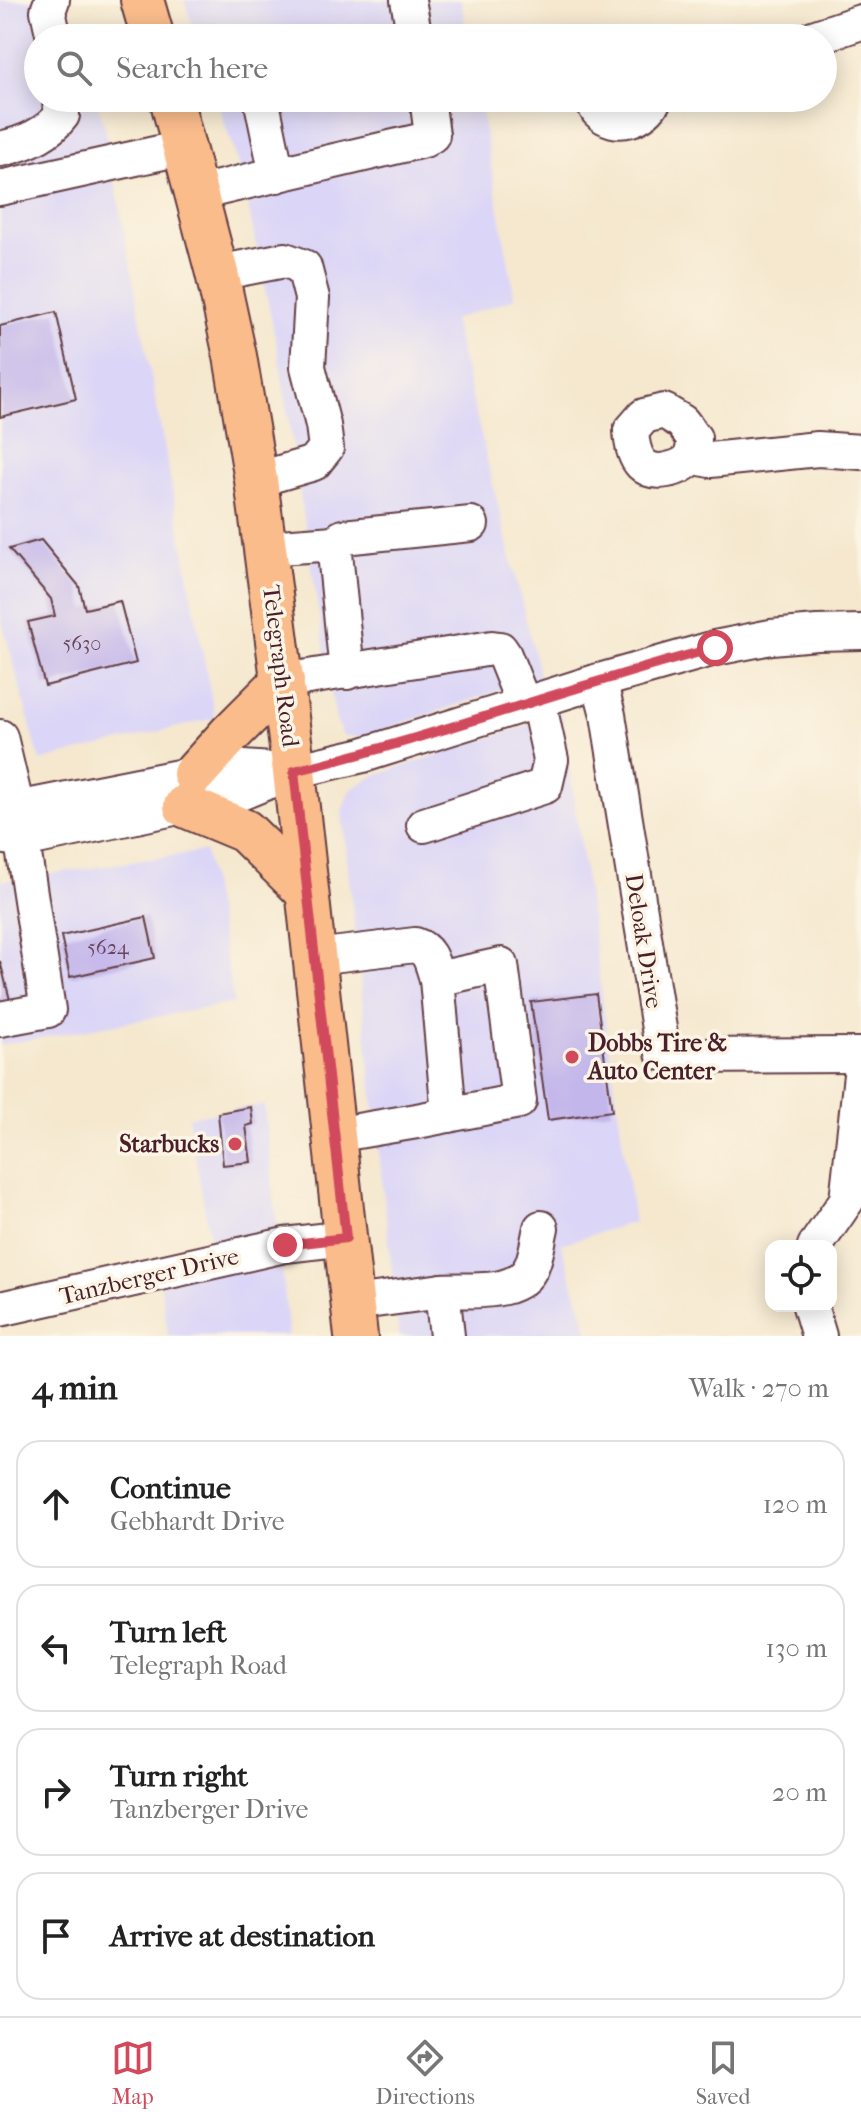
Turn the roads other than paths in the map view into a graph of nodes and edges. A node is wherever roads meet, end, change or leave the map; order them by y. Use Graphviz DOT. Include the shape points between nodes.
graph roads {
  1 [pos="52,0"];
  2 [pos="142,0"];
  3 [pos="408,0"];
  4 [pos="861,22"];
  5 [pos="51,24"];
  6 [pos="149,24"];
  7 [pos="412,24"];
  8 [pos="837,30"];
  9 [pos="62,112"];
  10 [pos="175,112"];
  11 [pos="264,112"];
  12 [pos="429,112"];
  13 [pos="600,112"];
  14 [pos="644,112"];
  15 [pos="186,147"];
  16 [pos="0,149"];
  17 [pos="277,175"];
  18 [pos="0,188"];
  19 [pos="198,193"];
  20 [pos="217,273"];
  21 [pos="861,452"];
  22 [pos="691,456"];
  23 [pos="256,480"];
  24 [pos="471,524"];
  25 [pos="334,543"];
  26 [pos="266,548"];
  27 [pos="861,632"];
  28 [pos="347,672"];
  29 [pos="283,681"];
  30 [pos="599,681"];
  31 [pos="531,703"];
  32 [pos="0,737"];
  33 [pos="294,771"];
  34 [pos="189,790"];
  35 [pos="424,825"];
  36 [pos="10,826"];
  37 [pos="306,891"];
  38 [pos="315,957"];
  39 [pos="437,979"];
  40 [pos="0,1019"];
  41 [pos="861,1055"];
  42 [pos="861,1075"];
  43 [pos="449,1115"];
  44 [pos="334,1135"];
  45 [pos="541,1228"];
  46 [pos="346,1238"];
  47 [pos="819,1240"];
  48 [pos="442,1291"];
  49 [pos="0,1309"];
  50 [pos="812,1312"];
  51 [pos="354,1319"];
  52 [pos="447,1336"];
  53 [pos="819,1336"];
  1 -- 5 [label="street"];
  2 -- 6 [label="main road"];
  3 -- 7 [label="street"];
  4 -- 8 [label="street"];
  9 -- 16 [label="street" via="53,127"];
  10 -- 15 [label="main road, Telegraph Road"];
  11 -- 17 [label="street"];
  12 -- 17 [label="street" via="432,135 424,140"];
  13 -- 14 [label="street" via="616,121 636,119"];
  15 -- 18 [label="street"];
  15 -- 19 [label="main road, Telegraph Road"];
  17 -- 19 [label="street"];
  19 -- 20 [label="main road, Telegraph Road"];
  20 -- 23 [label="main road, Telegraph Road"];
  20 -- 23 [label="street" via="285,260 304,267 312,298 308,367 326,448 314,463"];
  21 -- 22 [label="street" via="818,449 710,460"];
  23 -- 26 [label="main road, Telegraph Road"];
  24 -- 25 [label="street" via="343,537"];
  25 -- 26 [label="street"];
  25 -- 28 [label="street"];
  26 -- 29 [label="main road, Telegraph Road"];
  27 -- 30 [label="street" via="771,637"];
  28 -- 29 [label="street"];
  28 -- 31 [label="street" via="500,649"];
  29 -- 33 [label="main road, Telegraph Road"];
  29 -- 34 [label="main road" via="231,733"];
  30 -- 31 [label="street"];
  30 -- 41 [label="street, Deloak Drive" via="663,1053"];
  31 -- 33 [label="street"];
  31 -- 35 [label="street" via="551,760 545,786"];
  32 -- 36 [label="street"];
  33 -- 34 [label="street" via="235,795"];
  33 -- 37 [label="main road, Telegraph Road"];
  34 -- 36 [label="street"];
  34 -- 37 [label="main road" via="245,831"];
  36 -- 40 [label="street" via="48,1010"];
  37 -- 38 [label="main road, Telegraph Road"];
  38 -- 39 [label="street" via="415,945 431,958"];
  38 -- 44 [label="main road, Telegraph Road"];
  39 -- 43 [label="street"];
  39 -- 43 [label="street" via="501,965 519,1101"];
  42 -- 47 [label="street" via="847,1200"];
  43 -- 44 [label="street"];
  44 -- 46 [label="main road, Telegraph Road"];
  45 -- 48 [label="street" via="532,1267 521,1280 505,1288"];
  46 -- 49 [label="street, Tanzberger Drive" via="285,1245"];
  46 -- 51 [label="main road, Telegraph Road"];
  48 -- 51 [label="street"];
  48 -- 52 [label="street"];
  50 -- 53 [label="street"];
}
